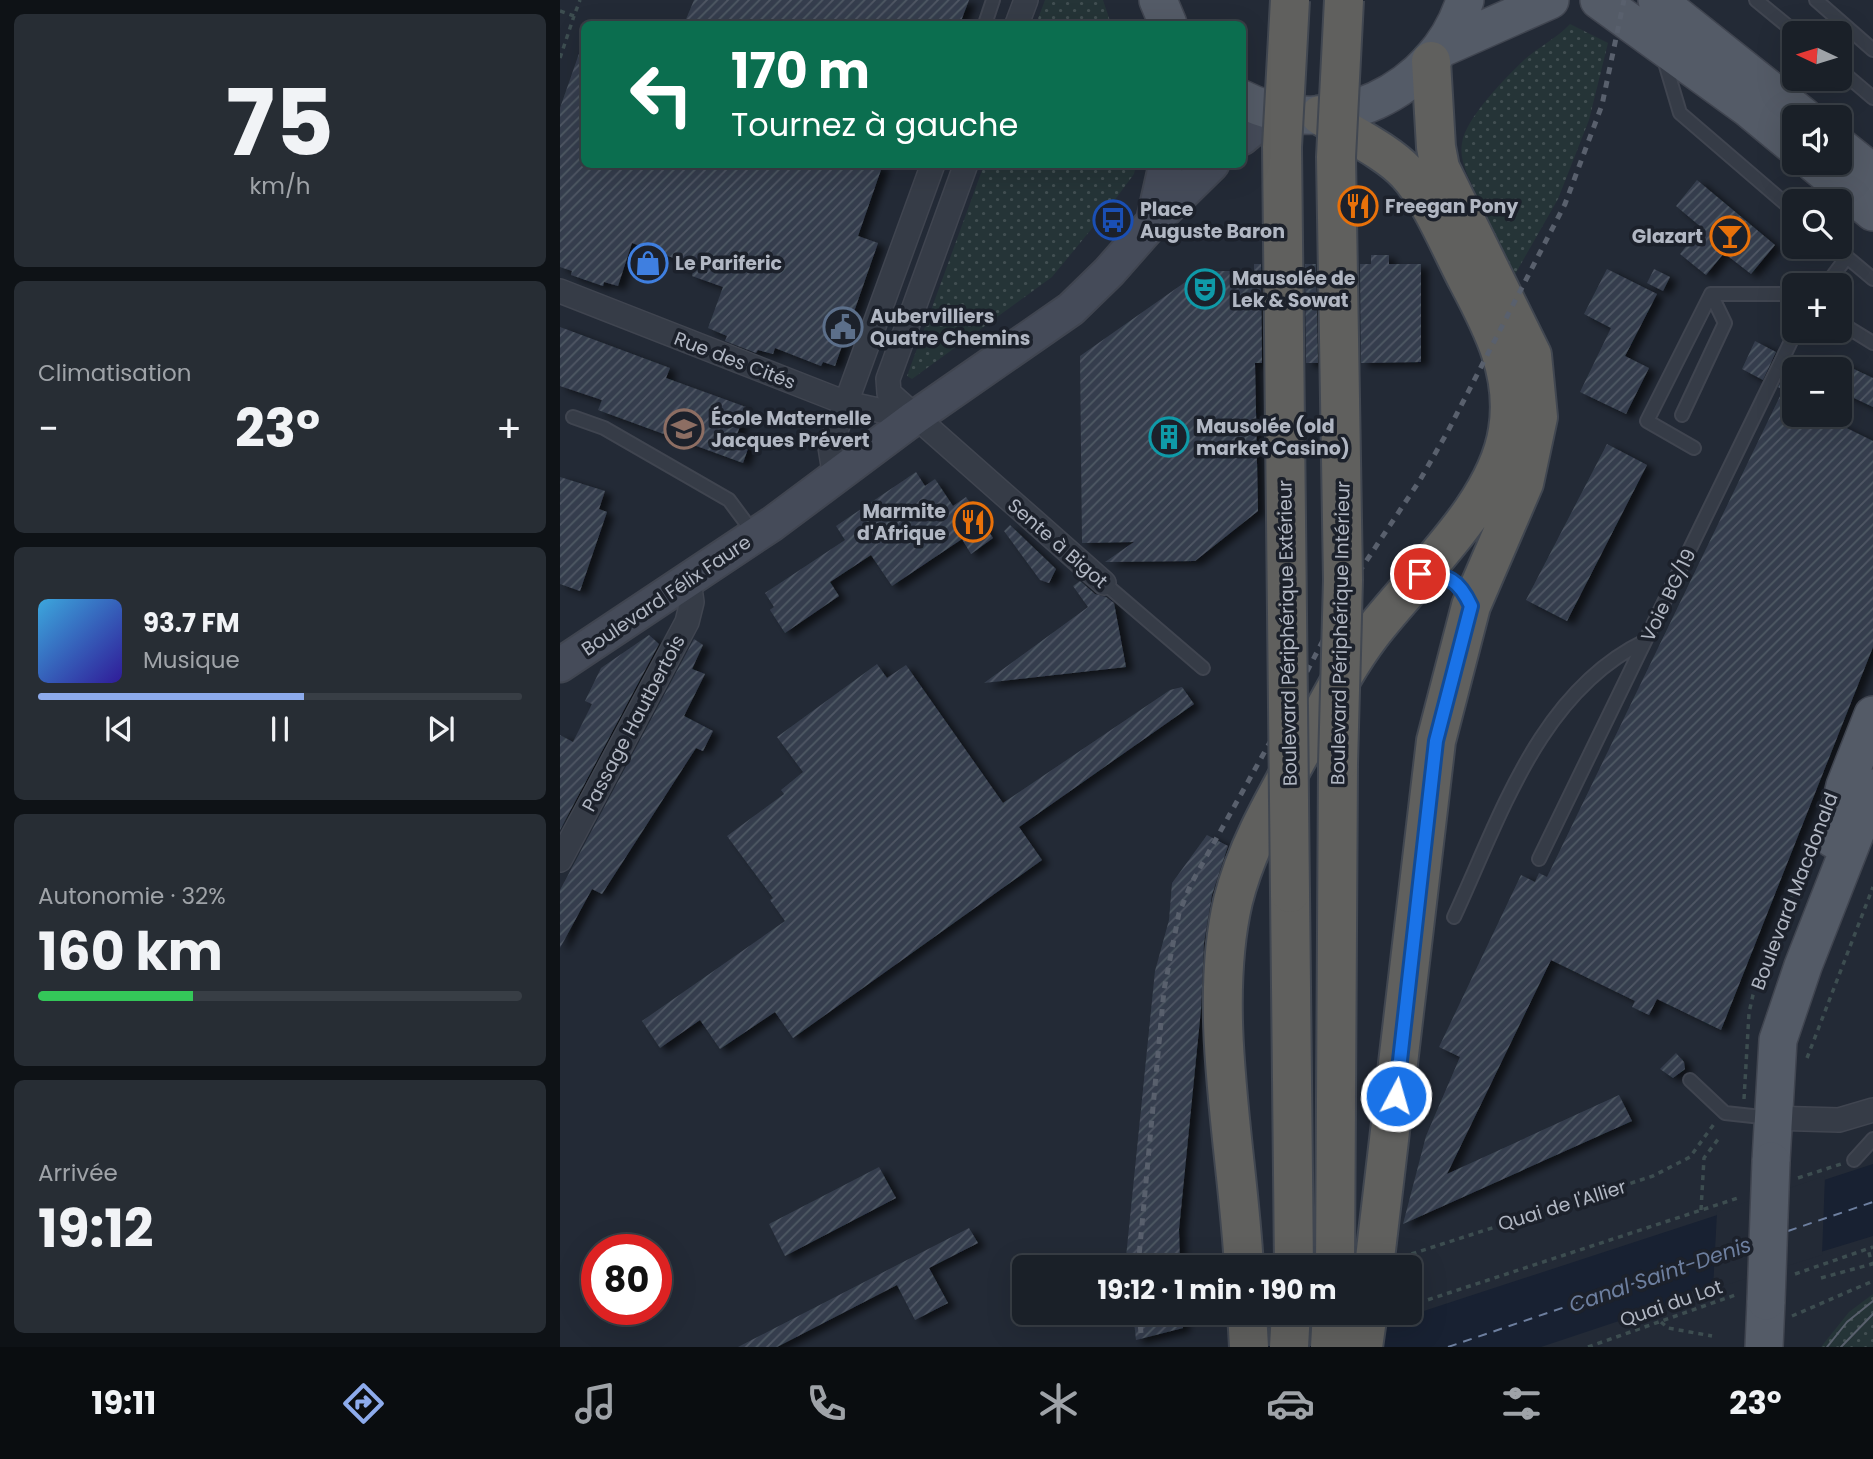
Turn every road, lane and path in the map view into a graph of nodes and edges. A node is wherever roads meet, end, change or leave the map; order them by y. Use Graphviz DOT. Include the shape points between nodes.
graph roads {
  1 [pos="580,0"];
  2 [pos="993,0"];
  3 [pos="1026,0"];
  4 [pos="1158,0"];
  5 [pos="1290,0"];
  6 [pos="1344,0"];
  7 [pos="1657,0"];
  8 [pos="1756,0"];
  9 [pos="1816,0"];
  10 [pos="1544,1"];
  11 [pos="1615,4"];
  12 [pos="560,11"];
  13 [pos="1477,11"];
  14 [pos="574,16"];
  15 [pos="986,21"];
  16 [pos="1018,21"];
  17 [pos="1167,21"];
  18 [pos="1782,21"];
  19 [pos="1660,45"];
  20 [pos="1873,50"];
  21 [pos="1436,55"];
  22 [pos="560,58"];
  23 [pos="1852,80"];
  24 [pos="1873,97"];
  25 [pos="1258,105"];
  26 [pos="1789,105"];
  27 [pos="1320,115"];
  28 [pos="1246,130"];
  29 [pos="1782,136"];
  30 [pos="1852,156"];
  31 [pos="932,168"];
  32 [pos="965,168"];
  33 [pos="1165,168"];
  34 [pos="1208,168"];
  35 [pos="1873,173"];
  36 [pos="1828,175"];
  37 [pos="1782,201"];
  38 [pos="1873,212"];
  39 [pos="1153,222"];
  40 [pos="1849,259"];
  41 [pos="1873,279"];
  42 [pos="560,291"];
  43 [pos="1711,294"];
  44 [pos="1782,294"];
  45 [pos="1852,330"];
  46 [pos="1790,343"];
  47 [pos="1873,343"];
  48 [pos="846,403"];
  49 [pos="1682,415"];
  50 [pos="573,417"];
  51 [pos="914,418"];
  52 [pos="1694,448"];
  53 [pos="835,478"];
  54 [pos="763,530"];
  55 [pos="1420,574"];
  56 [pos="689,581"];
  57 [pos="1104,583"];
  58 [pos="1471,606"];
  59 [pos="1645,641"];
  60 [pos="560,665"];
  61 [pos="1203,668"];
  62 [pos="1873,715"];
  63 [pos="1873,788"];
  64 [pos="1814,841"];
  65 [pos="1873,846"];
  66 [pos="1539,859"];
  67 [pos="560,860"];
  68 [pos="1873,887"];
  69 [pos="1454,917"];
  70 [pos="1803,966"];
  71 [pos="1806,1061"];
  72 [pos="1690,1080"];
  73 [pos="1758,1108"];
  74 [pos="1873,1110"];
  75 [pos="1725,1113"];
  76 [pos="1718,1138"];
  77 [pos="1873,1139"];
  78 [pos="1854,1160"];
  79 [pos="1870,1248"];
  80 [pos="1337,1250"];
  81 [pos="1243,1255"];
  82 [pos="1294,1255"];
  83 [pos="1382,1255"];
  84 [pos="1409,1255"];
  85 [pos="1821,1278"];
  86 [pos="1873,1282"];
  87 [pos="1774,1296"];
  88 [pos="1422,1302"];
  89 [pos="1660,1321"];
  90 [pos="1247,1325"];
  91 [pos="1290,1325"];
  92 [pos="1331,1325"];
  93 [pos="1366,1325"];
  94 [pos="1712,1336"];
  95 [pos="1248,1347"];
  96 [pos="1289,1347"];
  97 [pos="1330,1347"];
  98 [pos="1363,1347"];
  99 [pos="1588,1347"];
  100 [pos="1765,1347"];
  1 -- 14 [label="path"];
  2 -- 15 [label="lane"];
  3 -- 16 [label="street"];
  4 -- 17 [label="main road"];
  5 -- 82 [label="highway, Boulevard Périphérique Extérieur, bridge" via="1283,147"];
  6 -- 80 [label="highway, Boulevard Périphérique Intérieur, bridge" via="1336,157 1343,580"];
  7 -- 26 [label="main road"];
  8 -- 18 [label="lane"];
  9 -- 20 [label="lane"];
  10 -- 13 [label="main road"];
  11 -- 19 [label="main road"];
  12 -- 14 [label="path"];
  13 -- 21 [label="main road"];
  14 -- 22 [label="path"];
  19 -- 29 [label="main road"];
  19 -- 37 [label="lane" via="1679,113"];
  21 -- 27 [label="main road" via="1413,79 1381,99"];
  21 -- 58 [label="highway" via="1440,168 1527,343 1538,400 1527,472"];
  23 -- 24 [label="lane"];
  25 -- 27 [label="main road"];
  25 -- 28 [label="main road"];
  27 -- 55 [label="highway" via="1409,175 1485,314 1509,378 1508,430 1496,470 1471,511"];
  30 -- 35 [label="main road"];
  31 -- 48 [label="street"];
  32 -- 51 [label="street, Sente à Bigot" via="888,379 893,398"];
  33 -- 39 [label="main road"];
  34 -- 39 [label="main road, Boulevard Félix Faure"];
  36 -- 38 [label="main road"];
  39 -- 51 [label="main road, Boulevard Félix Faure" via="1071,309"];
  40 -- 41 [label="lane"];
  42 -- 48 [label="street, Rue des Cités"];
  43 -- 44 [label="lane"];
  43 -- 49 [label="lane" via="1725,323"];
  43 -- 52 [label="lane" via="1647,421"];
  45 -- 47 [label="lane"];
  46 -- 59 [label="lane, Voie BG/19"];
  48 -- 51 [label="street, Rue des Cités"];
  48 -- 53 [label="street" via="830,447"];
  50 -- 54 [label="lane" via="604,428 729,500"];
  51 -- 53 [label="main road, Boulevard Félix Faure"];
  51 -- 57 [label="street, Sente à Bigot"];
  53 -- 54 [label="main road, Boulevard Félix Faure"];
  54 -- 56 [label="main road, Boulevard Félix Faure"];
  55 -- 58 [label="highway" via="1449,576 1462,586"];
  55 -- 81 [label="highway" via="1369,636 1327,705 1272,806 1233,902 1224,985"];
  56 -- 60 [label="main road, Boulevard Félix Faure"];
  56 -- 67 [label="street, Passage Hautbertois" via="692,602 687,622"];
  57 -- 61 [label="lane, Sente à Bigot"];
  58 -- 83 [label="highway" via="1436,741 1381,1220"];
  59 -- 66 [label="lane, Voie BG/19"];
  59 -- 69 [label="lane" via="1625,651 1576,694 1533,747"];
  62 -- 70 [label="main road, Boulevard Macdonald" via="1845,786"];
  63 -- 70 [label="main road, Boulevard Macdonald"];
  64 -- 73 [label="path, Boulevard Macdonald" via="1749,1013"];
  65 -- 70 [label="main road, Boulevard Macdonald" via="1847,908"];
  68 -- 71 [label="path"];
  70 -- 73 [label="main road, Boulevard Macdonald"];
  72 -- 75 [label="lane"];
  73 -- 74 [label="street" via="1839,1121"];
  73 -- 75 [label="lane"];
  73 -- 87 [label="main road, Boulevard Macdonald, bridge" via="1771,1161"];
  75 -- 84 [label="path, Quai de l'Allier" via="1690,1157 1653,1176"];
  76 -- 88 [label="path" via="1704,1158 1701,1210"];
  77 -- 78 [label="lane"];
  79 -- 85 [label="path" via="1872,1264"];
  79 -- 87 [label="path"];
  86 -- 87 [label="path"];
  87 -- 89 [label="path, Quai du Lot"];
  87 -- 100 [label="main road, Boulevard Macdonald"];
  89 -- 94 [label="path" via="1668,1328"];
  89 -- 99 [label="path, Quai du Lot"];
  90 -- 95 [label="highway, bridge"];
  91 -- 96 [label="highway, bridge"];
  92 -- 97 [label="highway, bridge"];
  93 -- 98 [label="highway, bridge"];
}
